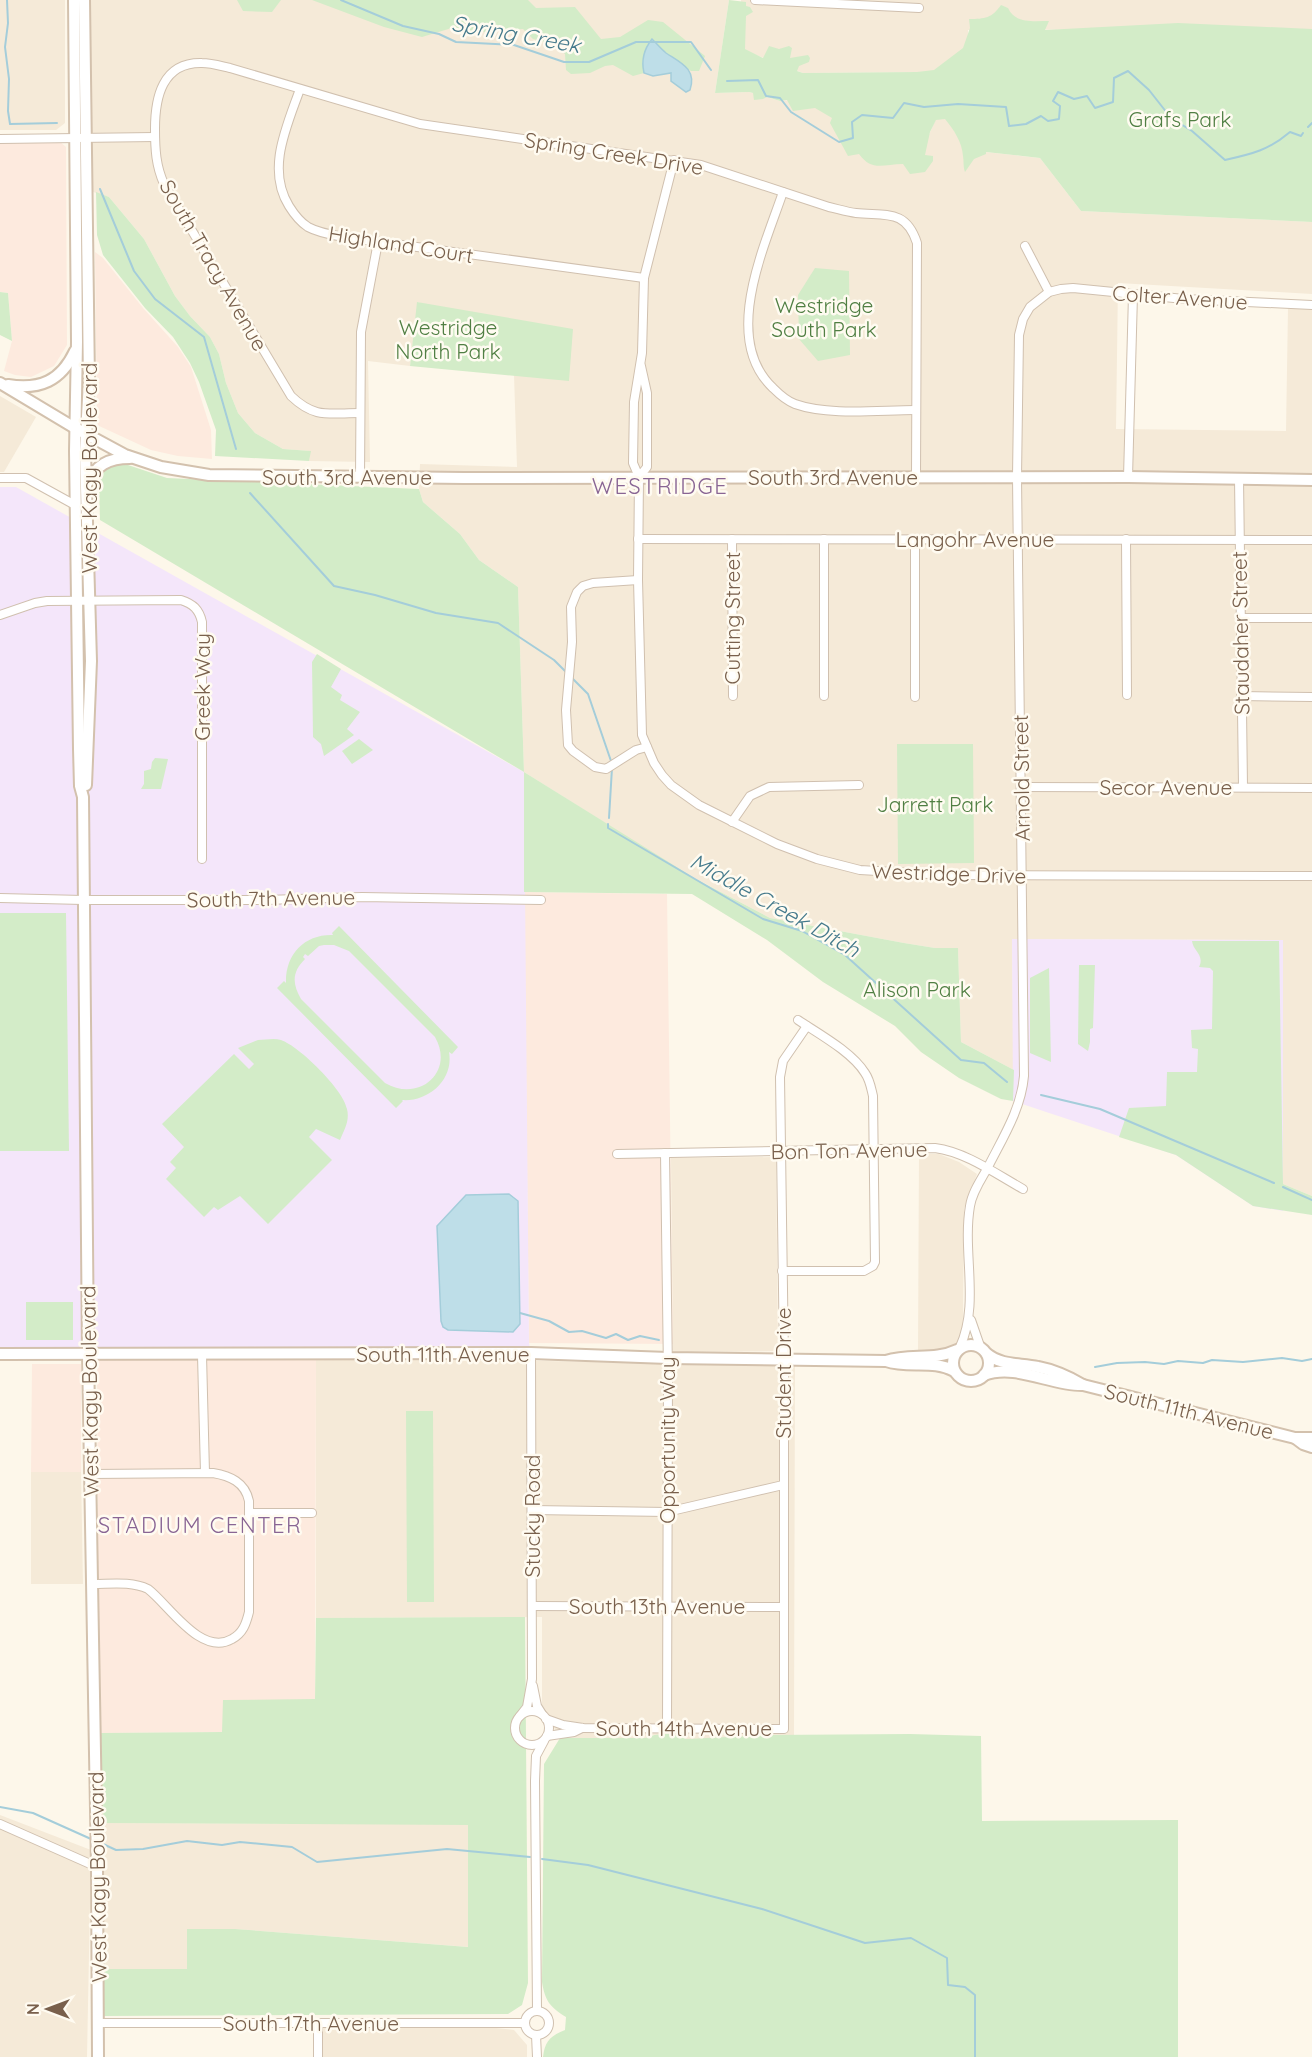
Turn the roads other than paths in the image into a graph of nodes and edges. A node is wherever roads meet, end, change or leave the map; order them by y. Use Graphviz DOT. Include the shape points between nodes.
graph roads {
  1 [pos="74,0"];
  2 [pos="84,0"];
  3 [pos="755,0"];
  4 [pos="919,8"];
  5 [pos="300,89"];
  6 [pos="155,137"];
  7 [pos="74,138"];
  8 [pos="86,138"];
  9 [pos="0,139"];
  10 [pos="674,160"];
  11 [pos="783,192"];
  12 [pos="378,242"];
  13 [pos="1025,246"];
  14 [pos="644,278"];
  15 [pos="1049,292"];
  16 [pos="1133,295"];
  17 [pos="1312,306"];
  18 [pos="76,348"];
  19 [pos="640,364"];
  20 [pos="1,383"];
  21 [pos="915,410"];
  22 [pos="360,413"];
  23 [pos="75,428"];
  24 [pos="86,434"];
  25 [pos="131,458"];
  26 [pos="360,477"];
  27 [pos="639,477"];
  28 [pos="916,477"];
  29 [pos="1017,477"];
  30 [pos="1128,477"];
  31 [pos="0,478"];
  32 [pos="1239,478"];
  33 [pos="1312,480"];
  34 [pos="86,485"];
  35 [pos="75,505"];
  36 [pos="638,539"];
  37 [pos="915,539"];
  38 [pos="1018,539"];
  39 [pos="1126,539"];
  40 [pos="732,540"];
  41 [pos="824,540"];
  42 [pos="1239,540"];
  43 [pos="1312,540"];
  44 [pos="638,580"];
  45 [pos="77,600"];
  46 [pos="90,600"];
  47 [pos="0,615"];
  48 [pos="1241,618"];
  49 [pos="1312,618"];
  50 [pos="1127,695"];
  51 [pos="733,696"];
  52 [pos="824,696"];
  53 [pos="1241,696"];
  54 [pos="915,697"];
  55 [pos="1312,697"];
  56 [pos="647,747"];
  57 [pos="859,785"];
  58 [pos="1021,787"];
  59 [pos="1243,788"];
  60 [pos="1312,788"];
  61 [pos="83,797"];
  62 [pos="732,822"];
  63 [pos="202,859"];
  64 [pos="1022,876"];
  65 [pos="1312,876"];
  66 [pos="0,898"];
  67 [pos="82,900"];
  68 [pos="542,900"];
  69 [pos="798,1020"];
  70 [pos="807,1026"];
  71 [pos="874,1149"];
  72 [pos="781,1151"];
  73 [pos="665,1153"];
  74 [pos="617,1154"];
  75 [pos="987,1169"];
  76 [pos="1023,1189"];
  77 [pos="783,1271"];
  78 [pos="969,1315"];
  79 [pos="958,1349"];
  80 [pos="983,1350"];
  81 [pos="88,1353"];
  82 [pos="531,1353"];
  83 [pos="0,1354"];
  84 [pos="202,1355"];
  85 [pos="668,1358"];
  86 [pos="784,1360"];
  87 [pos="886,1361"];
  88 [pos="954,1371"];
  89 [pos="984,1375"];
  90 [pos="1083,1385"];
  91 [pos="1295,1438"];
  92 [pos="1312,1438"];
  93 [pos="1312,1447"];
  94 [pos="205,1473"];
  95 [pos="91,1474"];
  96 [pos="783,1485"];
  97 [pos="531,1510"];
  98 [pos="667,1512"];
  99 [pos="249,1513"];
  100 [pos="312,1513"];
  101 [pos="93,1584"];
  102 [pos="532,1606"];
  103 [pos="667,1606"];
  104 [pos="783,1607"];
  105 [pos="531,1679"];
  106 [pos="520,1716"];
  107 [pos="544,1717"];
  108 [pos="583,1728"];
  109 [pos="668,1728"];
  110 [pos="784,1729"];
  111 [pos="546,1738"];
  112 [pos="523,1743"];
  113 [pos="535,1781"];
  114 [pos="0,1824"];
  115 [pos="97,1867"];
  116 [pos="537,2011"];
  117 [pos="98,2023"];
  118 [pos="318,2023"];
  119 [pos="524,2023"];
  120 [pos="537,2036"];
  121 [pos="98,2057"];
  122 [pos="318,2057"];
  123 [pos="537,2057"];
  1 -- 7 [label="main road, West Kagy Boulevard"];
  2 -- 8 [label="main road, West Kagy Boulevard"];
  3 -- 4 [label="street"];
  5 -- 6 [label="street, Spring Creek Drive" via="209,63 191,64 174,72 161,86 155,109"];
  5 -- 10 [label="street, Spring Creek Drive" via="420,124"];
  5 -- 12 [label="street, Highland Court" via="279,157 279,179 285,199 303,223 316,230"];
  6 -- 8 [label="street"];
  6 -- 22 [label="street, South Tracy Avenue" via="157,165 164,184 291,396 308,410"];
  7 -- 8 [label="street"];
  7 -- 9 [label="street"];
  7 -- 18 [label="main road, West Kagy Boulevard"];
  8 -- 24 [label="main road, West Kagy Boulevard"];
  10 -- 11 [label="street, Spring Creek Drive"];
  10 -- 14 [label="street, Westridge Drive"];
  11 -- 21 [label="street, Spring Creek Drive" via="849,212 891,215 909,226 917,243"];
  11 -- 21 [label="street" via="750,298 751,350 765,381 794,403 810,407"];
  12 -- 14 [label="street, Highland Court"];
  12 -- 22 [label="street" via="361,332"];
  13 -- 15 [label="street"];
  14 -- 19 [label="street, Westridge Drive"];
  15 -- 16 [label="street, Colter Avenue" via="1073,288"];
  15 -- 29 [label="street, Arnold Street" via="1030,307 1019,335"];
  16 -- 17 [label="street, Colter Avenue"];
  16 -- 30 [label="street"];
  18 -- 20 [label="main road" via="70,362 51,380 32,387"];
  18 -- 23 [label="main road, West Kagy Boulevard"];
  19 -- 27 [label="street, Westridge Drive" via="634,402 633,463"];
  19 -- 27 [label="street, Westridge Drive" via="647,393 647,467"];
  20 -- 23 [label="main road, South 3rd Avenue"];
  21 -- 28 [label="street, Spring Creek Drive"];
  22 -- 26 [label="street"];
  23 -- 24 [label="main road, South 3rd Avenue"];
  23 -- 35 [label="main road, West Kagy Boulevard"];
  24 -- 25 [label="main road, South 3rd Avenue"];
  24 -- 34 [label="main road, West Kagy Boulevard"];
  25 -- 26 [label="main road, South 3rd Avenue" via="208,475"];
  25 -- 34 [label="main road" via="103,463"];
  26 -- 27 [label="main road, South 3rd Avenue"];
  27 -- 28 [label="main road, South 3rd Avenue"];
  27 -- 36 [label="street, Westridge Drive"];
  28 -- 29 [label="main road, South 3rd Avenue"];
  29 -- 30 [label="main road, South 3rd Avenue"];
  29 -- 38 [label="street, Arnold Street"];
  30 -- 32 [label="main road, South 3rd Avenue"];
  31 -- 35 [label="street" via="26,478"];
  32 -- 33 [label="main road, South 3rd Avenue"];
  32 -- 42 [label="street, Staudaher Street"];
  34 -- 46 [label="main road, West Kagy Boulevard"];
  35 -- 45 [label="main road, West Kagy Boulevard"];
  36 -- 40 [label="street, Langohr Avenue"];
  36 -- 44 [label="street, Westridge Drive"];
  37 -- 38 [label="street, Langohr Avenue"];
  37 -- 41 [label="street, Langohr Avenue"];
  37 -- 54 [label="street"];
  38 -- 39 [label="street, Langohr Avenue"];
  38 -- 58 [label="street, Arnold Street"];
  39 -- 42 [label="street, Langohr Avenue"];
  39 -- 50 [label="street"];
  40 -- 41 [label="street, Langohr Avenue"];
  40 -- 51 [label="street, Cutting Street"];
  41 -- 52 [label="street"];
  42 -- 43 [label="street, Langohr Avenue"];
  42 -- 48 [label="street, Staudaher Street"];
  44 -- 56 [label="street, Westridge Drive" via="640,719"];
  44 -- 56 [label="street" via="593,583 577,592 571,607 566,710 568,745 595,767 606,768"];
  45 -- 46 [label="street, Greek Way"];
  45 -- 47 [label="street, Greek Way" via="35,603"];
  45 -- 61 [label="main road, West Kagy Boulevard" via="78,748"];
  46 -- 61 [label="main road, West Kagy Boulevard" via="90,709"];
  46 -- 63 [label="street, Greek Way" via="181,600 198,611 202,622"];
  48 -- 49 [label="street"];
  48 -- 53 [label="street, Staudaher Street"];
  53 -- 55 [label="street"];
  53 -- 59 [label="street, Staudaher Street"];
  56 -- 62 [label="street, Westridge Drive" via="671,785"];
  57 -- 62 [label="street" via="769,788 750,796"];
  58 -- 59 [label="street, Secor Avenue"];
  58 -- 64 [label="street, Arnold Street"];
  59 -- 60 [label="street, Secor Avenue"];
  61 -- 67 [label="main road, West Kagy Boulevard"];
  62 -- 64 [label="street, Westridge Drive" via="777,844 860,870"];
  64 -- 65 [label="street, Westridge Drive"];
  64 -- 75 [label="street, Arnold Street" via="1023,1086 1017,1110"];
  66 -- 67 [label="street, South 7th Avenue"];
  67 -- 68 [label="street, South 7th Avenue"];
  67 -- 81 [label="main road, West Kagy Boulevard"];
  69 -- 70 [label="street"];
  70 -- 71 [label="street" via="854,1059 867,1075 873,1096"];
  70 -- 72 [label="street, Student Drive" via="781,1068"];
  71 -- 72 [label="street, Bon Ton Avenue"];
  71 -- 75 [label="street, Bon Ton Avenue" via="946,1149"];
  71 -- 77 [label="street" via="873,1266 864,1271"];
  72 -- 73 [label="street, Bon Ton Avenue"];
  72 -- 77 [label="street, Student Drive"];
  73 -- 74 [label="street, Bon Ton Avenue"];
  73 -- 85 [label="street, Opportunity Way"];
  75 -- 76 [label="street, Bon Ton Avenue"];
  75 -- 78 [label="street, Arnold Street" via="969,1208"];
  77 -- 86 [label="street, Student Drive"];
  78 -- 79 [label="street, Arnold Street"];
  78 -- 80 [label="street, Arnold Street"];
  79 -- 80 [label="main road" via="970,1344"];
  79 -- 87 [label="main road, South 11th Avenue" via="943,1356"];
  79 -- 88 [label="main road" via="953,1358"];
  80 -- 89 [label="main road" via="989,1363"];
  80 -- 90 [label="main road, South 11th Avenue" via="1000,1361 1037,1367"];
  81 -- 83 [label="main road, South 11th Avenue"];
  81 -- 84 [label="main road, South 11th Avenue"];
  81 -- 95 [label="main road, West Kagy Boulevard"];
  82 -- 84 [label="main road, South 11th Avenue"];
  82 -- 85 [label="main road, South 11th Avenue"];
  82 -- 97 [label="street, Stucky Road"];
  84 -- 94 [label="street"];
  85 -- 86 [label="main road, South 11th Avenue"];
  85 -- 98 [label="street, Opportunity Way"];
  86 -- 87 [label="main road, South 11th Avenue"];
  86 -- 96 [label="street, Student Drive"];
  87 -- 88 [label="main road, South 11th Avenue" via="899,1365 942,1365"];
  88 -- 89 [label="main road" via="967,1381"];
  89 -- 90 [label="main road, South 11th Avenue" via="1008,1371"];
  90 -- 91 [label="main road, South 11th Avenue"];
  91 -- 92 [label="main road, South 11th Avenue"];
  91 -- 93 [label="main road, South 11th Avenue"];
  94 -- 95 [label="street"];
  94 -- 99 [label="street" via="226,1475 238,1482 246,1491"];
  95 -- 101 [label="main road, West Kagy Boulevard"];
  96 -- 98 [label="street"];
  96 -- 104 [label="street, Student Drive"];
  97 -- 98 [label="street"];
  97 -- 102 [label="street, Stucky Road"];
  98 -- 103 [label="street, Opportunity Way"];
  99 -- 100 [label="street"];
  99 -- 101 [label="street" via="249,1612 244,1628 226,1642 211,1642 197,1636 140,1585"];
  101 -- 115 [label="main road, West Kagy Boulevard"];
  102 -- 103 [label="street, South 13th Avenue"];
  102 -- 105 [label="street, Stucky Road"];
  103 -- 104 [label="street, South 13th Avenue"];
  103 -- 109 [label="street, Opportunity Way"];
  104 -- 110 [label="street, Student Drive"];
  105 -- 106 [label="street, Stucky Road" via="527,1707"];
  105 -- 107 [label="street, Stucky Road" via="537,1706"];
  106 -- 107 [label="street" via="532,1711"];
  106 -- 112 [label="street" via="515,1733"];
  107 -- 108 [label="street, South 14th Avenue"];
  107 -- 111 [label="street" via="549,1728"];
  108 -- 109 [label="street, South 14th Avenue"];
  108 -- 111 [label="street, South 14th Avenue"];
  109 -- 110 [label="street, South 14th Avenue"];
  111 -- 112 [label="street" via="532,1746"];
  111 -- 113 [label="street" via="536,1756"];
  112 -- 113 [label="street" via="532,1759"];
  113 -- 116 [label="street"];
  114 -- 115 [label="street"];
  115 -- 117 [label="main road, West Kagy Boulevard"];
  116 -- 119 [label="street" via="528,2015"];
  116 -- 120 [label="street" via="549,2021 547,2030"];
  117 -- 118 [label="street, South 17th Avenue"];
  117 -- 121 [label="main road, West Kagy Boulevard"];
  118 -- 119 [label="street, South 17th Avenue"];
  118 -- 122 [label="street"];
  119 -- 120 [label="street"];
  120 -- 123 [label="street"];
}
